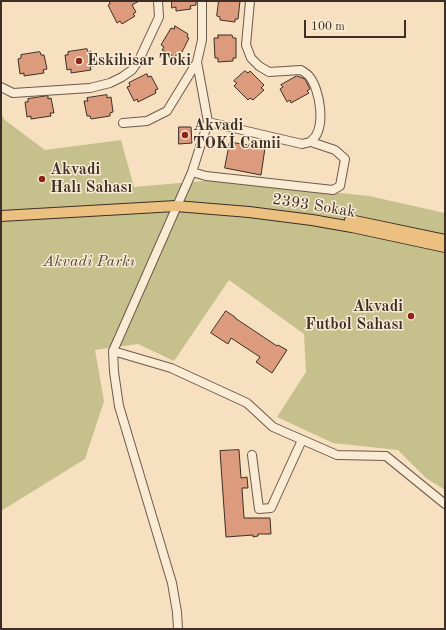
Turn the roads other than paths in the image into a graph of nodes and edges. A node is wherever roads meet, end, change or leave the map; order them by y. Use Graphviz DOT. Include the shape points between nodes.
graph roads {
  1 [pos="158,1"];
  2 [pos="202,1"];
  3 [pos="250,1"];
  4 [pos="197,62"];
  5 [pos="1,87"];
  6 [pos="208,122"];
  7 [pos="123,123"];
  8 [pos="311,142"];
  9 [pos="192,172"];
  10 [pos="178,203"];
  11 [pos="1,209"];
  12 [pos="1,216"];
  13 [pos="445,240"];
  14 [pos="445,247"];
  15 [pos="113,351"];
  16 [pos="302,440"];
  17 [pos="252,455"];
  18 [pos="445,504"];
  19 [pos="178,629"];
  1 -- 5 [label="street" via="159,17 132,70 122,77 90,88 13,93"];
  2 -- 4 [label="street" via="202,40"];
  3 -- 8 [label="street" via="246,45 251,58 269,72 301,70 309,76 315,88 321,104 319,128"];
  4 -- 6 [label="street"];
  4 -- 7 [label="street" via="167,111 147,121"];
  6 -- 8 [label="street" via="302,144"];
  6 -- 9 [label="street"];
  8 -- 9 [label="street" via="335,150 345,159 340,186 333,190 206,176"];
  9 -- 10 [label="street"];
  10 -- 11 [label="main road"];
  10 -- 12 [label="main road"];
  10 -- 13 [label="main road, 2393 Sokak" via="268,209 340,218"];
  10 -- 14 [label="main road, 2393 Sokak" via="312,220"];
  10 -- 15 [label="street"];
  15 -- 16 [label="street" via="171,368 248,403 273,427"];
  15 -- 19 [label="street" via="119,406 172,583"];
  16 -- 17 [label="street" via="271,508 259,509"];
  16 -- 18 [label="street" via="337,455 386,456"];
}
